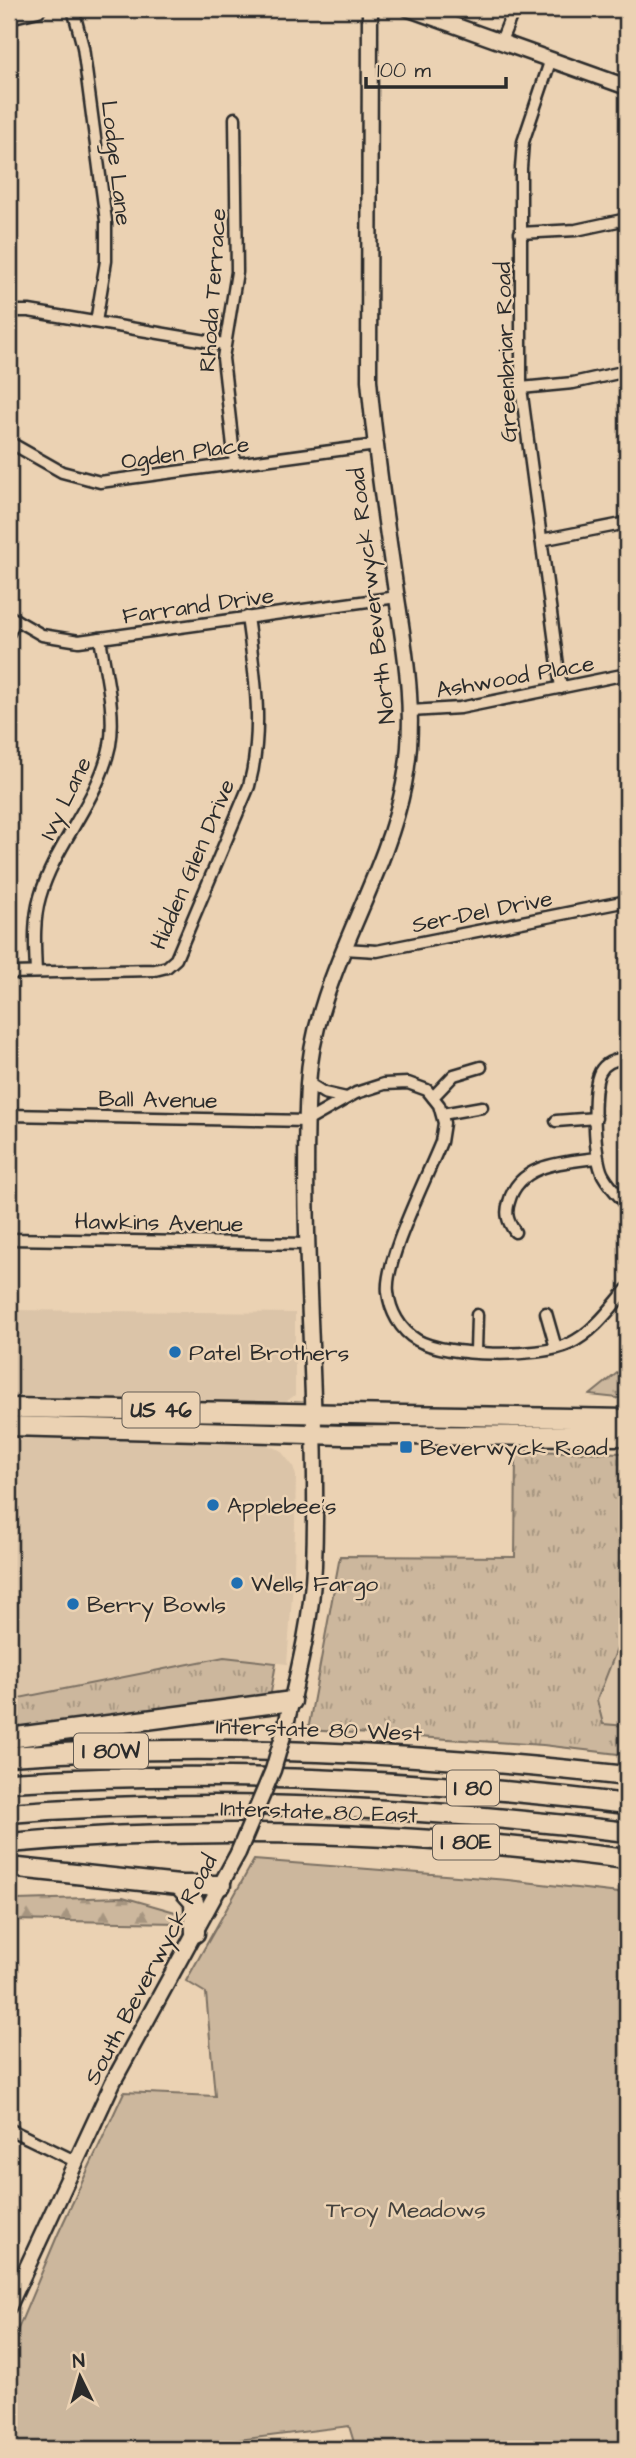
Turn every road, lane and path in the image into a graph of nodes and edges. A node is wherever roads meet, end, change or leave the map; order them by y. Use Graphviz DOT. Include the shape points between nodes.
graph roads {
  1 [pos="38,9"];
  2 [pos="73,9"];
  3 [pos="370,9"];
  4 [pos="409,9"];
  5 [pos="514,9"];
  6 [pos="9,16"];
  7 [pos="501,41"];
  8 [pos="551,59"];
  9 [pos="627,87"];
  10 [pos="235,118"];
  11 [pos="627,219"];
  12 [pos="520,233"];
  13 [pos="9,311"];
  14 [pos="96,322"];
  15 [pos="224,344"];
  16 [pos="627,371"];
  17 [pos="521,388"];
  18 [pos="9,442"];
  19 [pos="376,445"];
  20 [pos="236,464"];
  21 [pos="627,523"];
  22 [pos="541,540"];
  23 [pos="397,597"];
  24 [pos="247,617"];
  25 [pos="12,618"];
  26 [pos="9,634"];
  27 [pos="100,638"];
  28 [pos="627,674"];
  29 [pos="561,688"];
  30 [pos="410,711"];
  31 [pos="627,901"];
  32 [pos="344,949"];
  33 [pos="36,972"];
  34 [pos="9,973"];
  35 [pos="627,1057"];
  36 [pos="481,1067"];
  37 [pos="308,1083"];
  38 [pos="433,1097"];
  39 [pos="346,1098"];
  40 [pos="482,1107"];
  41 [pos="442,1114"];
  42 [pos="9,1115"];
  43 [pos="596,1118"];
  44 [pos="307,1121"];
  45 [pos="556,1121"];
  46 [pos="597,1158"];
  47 [pos="627,1205"];
  48 [pos="515,1232"];
  49 [pos="9,1239"];
  50 [pos="308,1244"];
  51 [pos="627,1289"];
  52 [pos="546,1313"];
  53 [pos="477,1315"];
  54 [pos="556,1348"];
  55 [pos="476,1351"];
  56 [pos="9,1408"];
  57 [pos="313,1413"];
  58 [pos="627,1419"];
  59 [pos="9,1426"];
  60 [pos="313,1434"];
  61 [pos="627,1436"];
  62 [pos="292,1701"];
  63 [pos="9,1738"];
  64 [pos="213,1750"];
  65 [pos="9,1756"];
  66 [pos="9,1763"];
  67 [pos="627,1776"];
  68 [pos="9,1782"];
  69 [pos="627,1804"];
  70 [pos="9,1813"];
  71 [pos="627,1832"];
  72 [pos="9,1843"];
  73 [pos="627,1859"];
  74 [pos="9,1867"];
  75 [pos="178,1885"];
  76 [pos="221,1885"];
  77 [pos="195,1933"];
  78 [pos="9,2129"];
  79 [pos="75,2161"];
  80 [pos="9,2306"];
  1 -- 6 [label="street"];
  2 -- 14 [label="street, Lodge Lane" via="83,47 106,221 106,261"];
  3 -- 19 [label="street, North Beverwyck Road" via="369,380"];
  4 -- 7 [label="street"];
  5 -- 7 [label="street"];
  7 -- 8 [label="street"];
  8 -- 9 [label="street"];
  8 -- 12 [label="street, Greenbriar Road" via="523,142"];
  10 -- 15 [label="street, Rhoda Terrace" via="237,272"];
  11 -- 12 [label="street" via="576,230"];
  12 -- 17 [label="street, Greenbriar Road"];
  13 -- 14 [label="street"];
  14 -- 15 [label="street"];
  15 -- 20 [label="street, Rhoda Terrace"];
  16 -- 17 [label="street" via="562,385"];
  17 -- 22 [label="street, Greenbriar Road"];
  18 -- 20 [label="street, Ogden Place" via="62,472 100,482"];
  19 -- 20 [label="street, Ogden Place"];
  19 -- 23 [label="street, North Beverwyck Road"];
  21 -- 22 [label="street"];
  22 -- 29 [label="street, Greenbriar Road"];
  23 -- 24 [label="street, Farrand Drive"];
  23 -- 30 [label="street, North Beverwyck Road"];
  24 -- 27 [label="street, Farrand Drive"];
  24 -- 33 [label="street, Hidden Glen Drive" via="259,723 254,764 176,959 155,971"];
  25 -- 26 [label="street"];
  25 -- 27 [label="street, Farrand Drive" via="54,639"];
  27 -- 33 [label="street, Ivy Lane" via="110,744 100,775 40,897"];
  28 -- 29 [label="street, Ashwood Place"];
  29 -- 30 [label="street, Ashwood Place" via="460,708"];
  30 -- 32 [label="street, North Beverwyck Road" via="409,752 398,813"];
  31 -- 32 [label="street, Ser-Del Drive" via="377,951"];
  32 -- 37 [label="street, North Beverwyck Road" via="321,1010"];
  33 -- 34 [label="street, Hidden Glen Drive"];
  35 -- 43 [label="street" via="608,1062 599,1072"];
  36 -- 38 [label="street" via="454,1075"];
  37 -- 39 [label="street"];
  37 -- 44 [label="street, North Beverwyck Road"];
  38 -- 39 [label="street" via="421,1087 397,1082"];
  38 -- 41 [label="street"];
  39 -- 44 [label="street"];
  40 -- 41 [label="street"];
  41 -- 55 [label="street" via="441,1142 390,1264 387,1289 400,1325 418,1340 446,1349"];
  42 -- 44 [label="street, Ball Avenue"];
  43 -- 45 [label="street"];
  43 -- 46 [label="street"];
  44 -- 50 [label="street, North Beverwyck Road"];
  46 -- 47 [label="street" via="603,1175"];
  46 -- 48 [label="street" via="553,1164 521,1181 508,1207 509,1224"];
  49 -- 50 [label="street, Hawkins Avenue"];
  50 -- 57 [label="street, North Beverwyck Road"];
  51 -- 54 [label="street" via="596,1325"];
  52 -- 54 [label="street"];
  53 -- 55 [label="street"];
  54 -- 55 [label="street"];
  56 -- 57 [label="highway, US 46"];
  57 -- 58 [label="highway, US 46"];
  57 -- 60 [label="street, North Beverwyck Road"];
  59 -- 60 [label="highway, US 46"];
  60 -- 61 [label="highway, US 46"];
  60 -- 62 [label="street, South Beverwyck Road" via="314,1566"];
  62 -- 63 [label="highway"];
  62 -- 76 [label="street, South Beverwyck Road, bridge" via="273,1770"];
  64 -- 65 [label="highway, Interstate 80 West / I 80W"];
  64 -- 66 [label="highway"];
  64 -- 67 [label="highway, Interstate 80 West / I 80W" via="344,1751"];
  68 -- 69 [label="highway, I 80" via="318,1779 468,1787"];
  70 -- 71 [label="highway, I 80" via="127,1806 281,1806 484,1817"];
  72 -- 73 [label="highway, Interstate 80 East / I 80E" via="282,1832 477,1843"];
  74 -- 75 [label="highway"];
  75 -- 76 [label="highway"];
  75 -- 77 [label="highway" via="194,1902"];
  76 -- 77 [label="street, South Beverwyck Road"];
  77 -- 79 [label="street, South Beverwyck Road" via="118,2071"];
  78 -- 79 [label="street"];
  79 -- 80 [label="street, South Beverwyck Road"];
}
